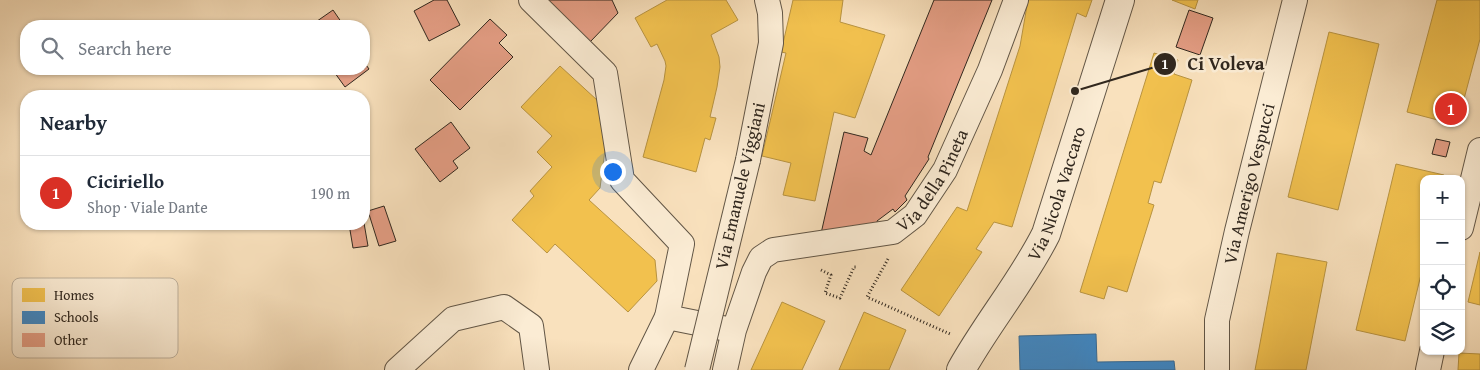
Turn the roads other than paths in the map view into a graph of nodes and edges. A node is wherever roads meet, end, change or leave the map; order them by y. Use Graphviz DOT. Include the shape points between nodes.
graph roads {
  1 [pos="531,0"];
  2 [pos="767,0"];
  3 [pos="1016,0"];
  4 [pos="1120,0"];
  5 [pos="1295,0"];
  6 [pos="1480,150"];
  7 [pos="1463,220"];
  8 [pos="667,316"];
  9 [pos="734,330"];
  10 [pos="1431,355"];
  11 [pos="397,370"];
  12 [pos="537,370"];
  13 [pos="641,370"];
  14 [pos="697,370"];
  15 [pos="725,370"];
  16 [pos="960,370"];
  17 [pos="1217,370"];
  18 [pos="1428,370"];
  1 -- 8 [label="street" via="605,73 622,180 682,244"];
  2 -- 14 [label="street, Via Emanuele Viggiani, bridge" via="770,42 748,160"];
  3 -- 9 [label="street, Via della Pineta" via="990,70 945,170 915,215 893,232 773,250 761,258 754,272"];
  4 -- 16 [label="street, Via Nicola Vaccaro" via="1046,234 1033,260"];
  5 -- 17 [label="street, Via Amerigo Vespucci" via="1217,320"];
  6 -- 7 [label="street"];
  8 -- 9 [label="street"];
  8 -- 13 [label="street"];
  9 -- 15 [label="street, Via della Pineta"];
  10 -- 18 [label="street"];
  11 -- 12 [label="street" via="453,319 504,307 531,326"];
}
